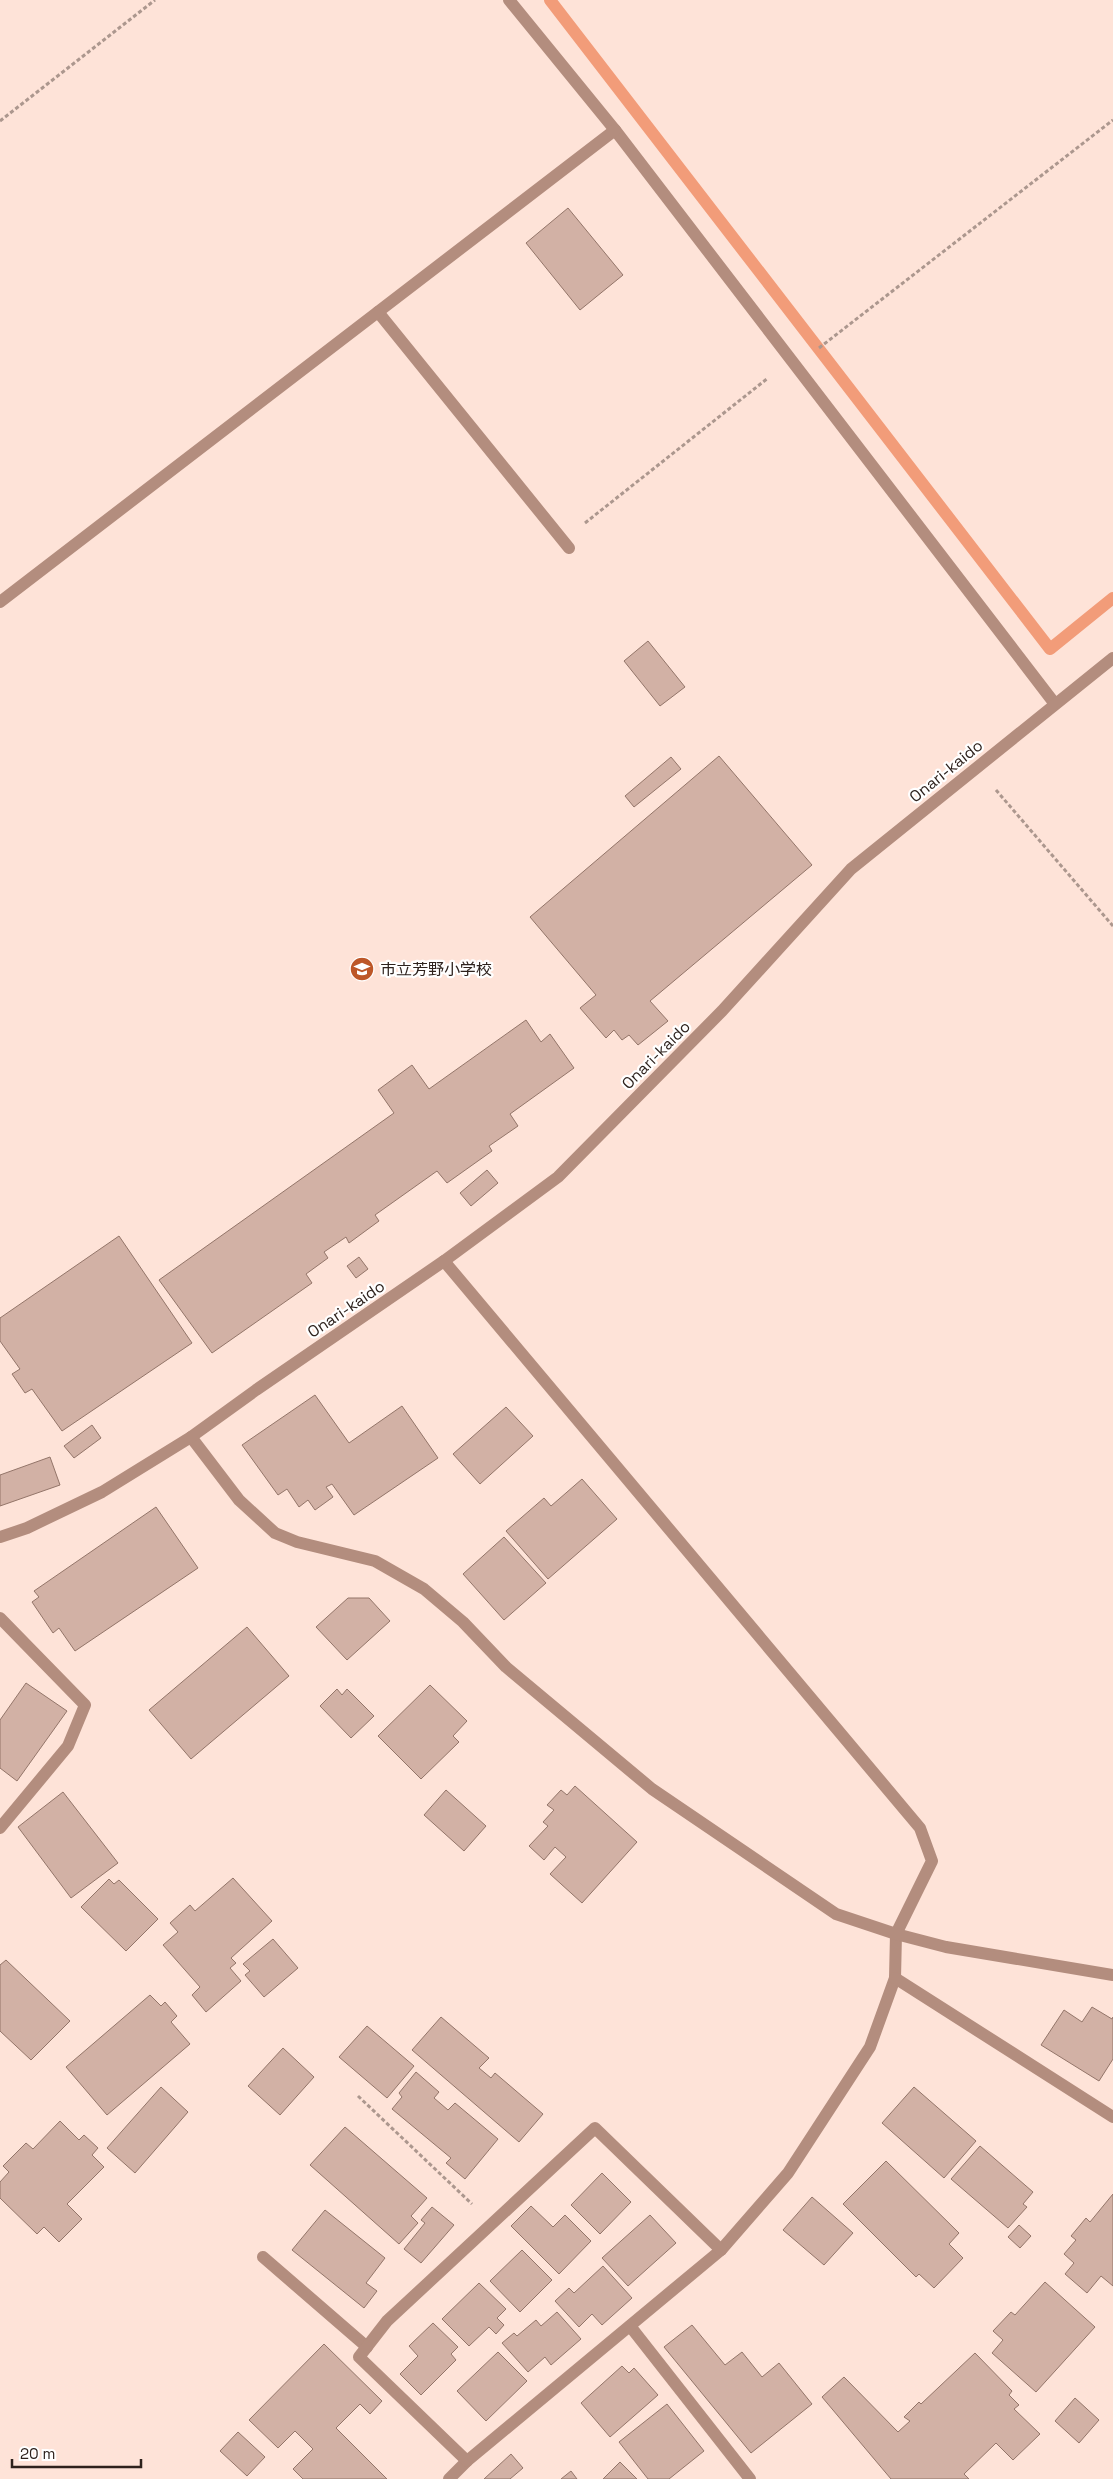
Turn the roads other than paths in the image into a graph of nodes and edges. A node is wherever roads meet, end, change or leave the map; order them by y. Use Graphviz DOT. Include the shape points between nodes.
graph roads {
  1 [pos="509,0"];
  2 [pos="615,130"];
  3 [pos="378,312"];
  4 [pos="566,544"];
  5 [pos="0,602"];
  6 [pos="1113,658"];
  7 [pos="1055,704"];
  8 [pos="444,1261"];
  9 [pos="191,1437"];
  10 [pos="0,1537"];
  11 [pos="0,1618"];
  12 [pos="0,1828"];
  13 [pos="896,1934"];
  14 [pos="1113,1975"];
  15 [pos="895,1978"];
  16 [pos="1113,2117"];
  17 [pos="721,2250"];
  18 [pos="263,2257"];
  19 [pos="630,2326"];
  20 [pos="367,2347"];
  21 [pos="467,2461"];
  22 [pos="449,2479"];
  23 [pos="750,2479"];
  1 -- 2 [label="street"];
  2 -- 3 [label="street"];
  2 -- 7 [label="street"];
  3 -- 4 [label="street"];
  3 -- 5 [label="street"];
  6 -- 7 [label="street, Onari-kaido"];
  7 -- 8 [label="street, Onari-kaido" via="851,869 722,1011 558,1178"];
  8 -- 9 [label="street, Onari-kaido"];
  8 -- 13 [label="street" via="920,1828 932,1861"];
  9 -- 10 [label="street, Onari-kaido" via="102,1492"];
  9 -- 13 [label="street" via="239,1500 275,1533 297,1542 375,1561 424,1589 463,1622 506,1667 652,1789 836,1914"];
  11 -- 12 [label="street" via="85,1705 68,1746"];
  13 -- 14 [label="street" via="946,1947"];
  13 -- 15 [label="street"];
  15 -- 16 [label="street"];
  15 -- 17 [label="street" via="870,2047 788,2173"];
  17 -- 19 [label="street"];
  17 -- 20 [label="street" via="595,2128 387,2321"];
  18 -- 20 [label="street"];
  19 -- 21 [label="street"];
  19 -- 23 [label="street"];
  20 -- 21 [label="street" via="359,2357"];
  21 -- 22 [label="street"];
}
